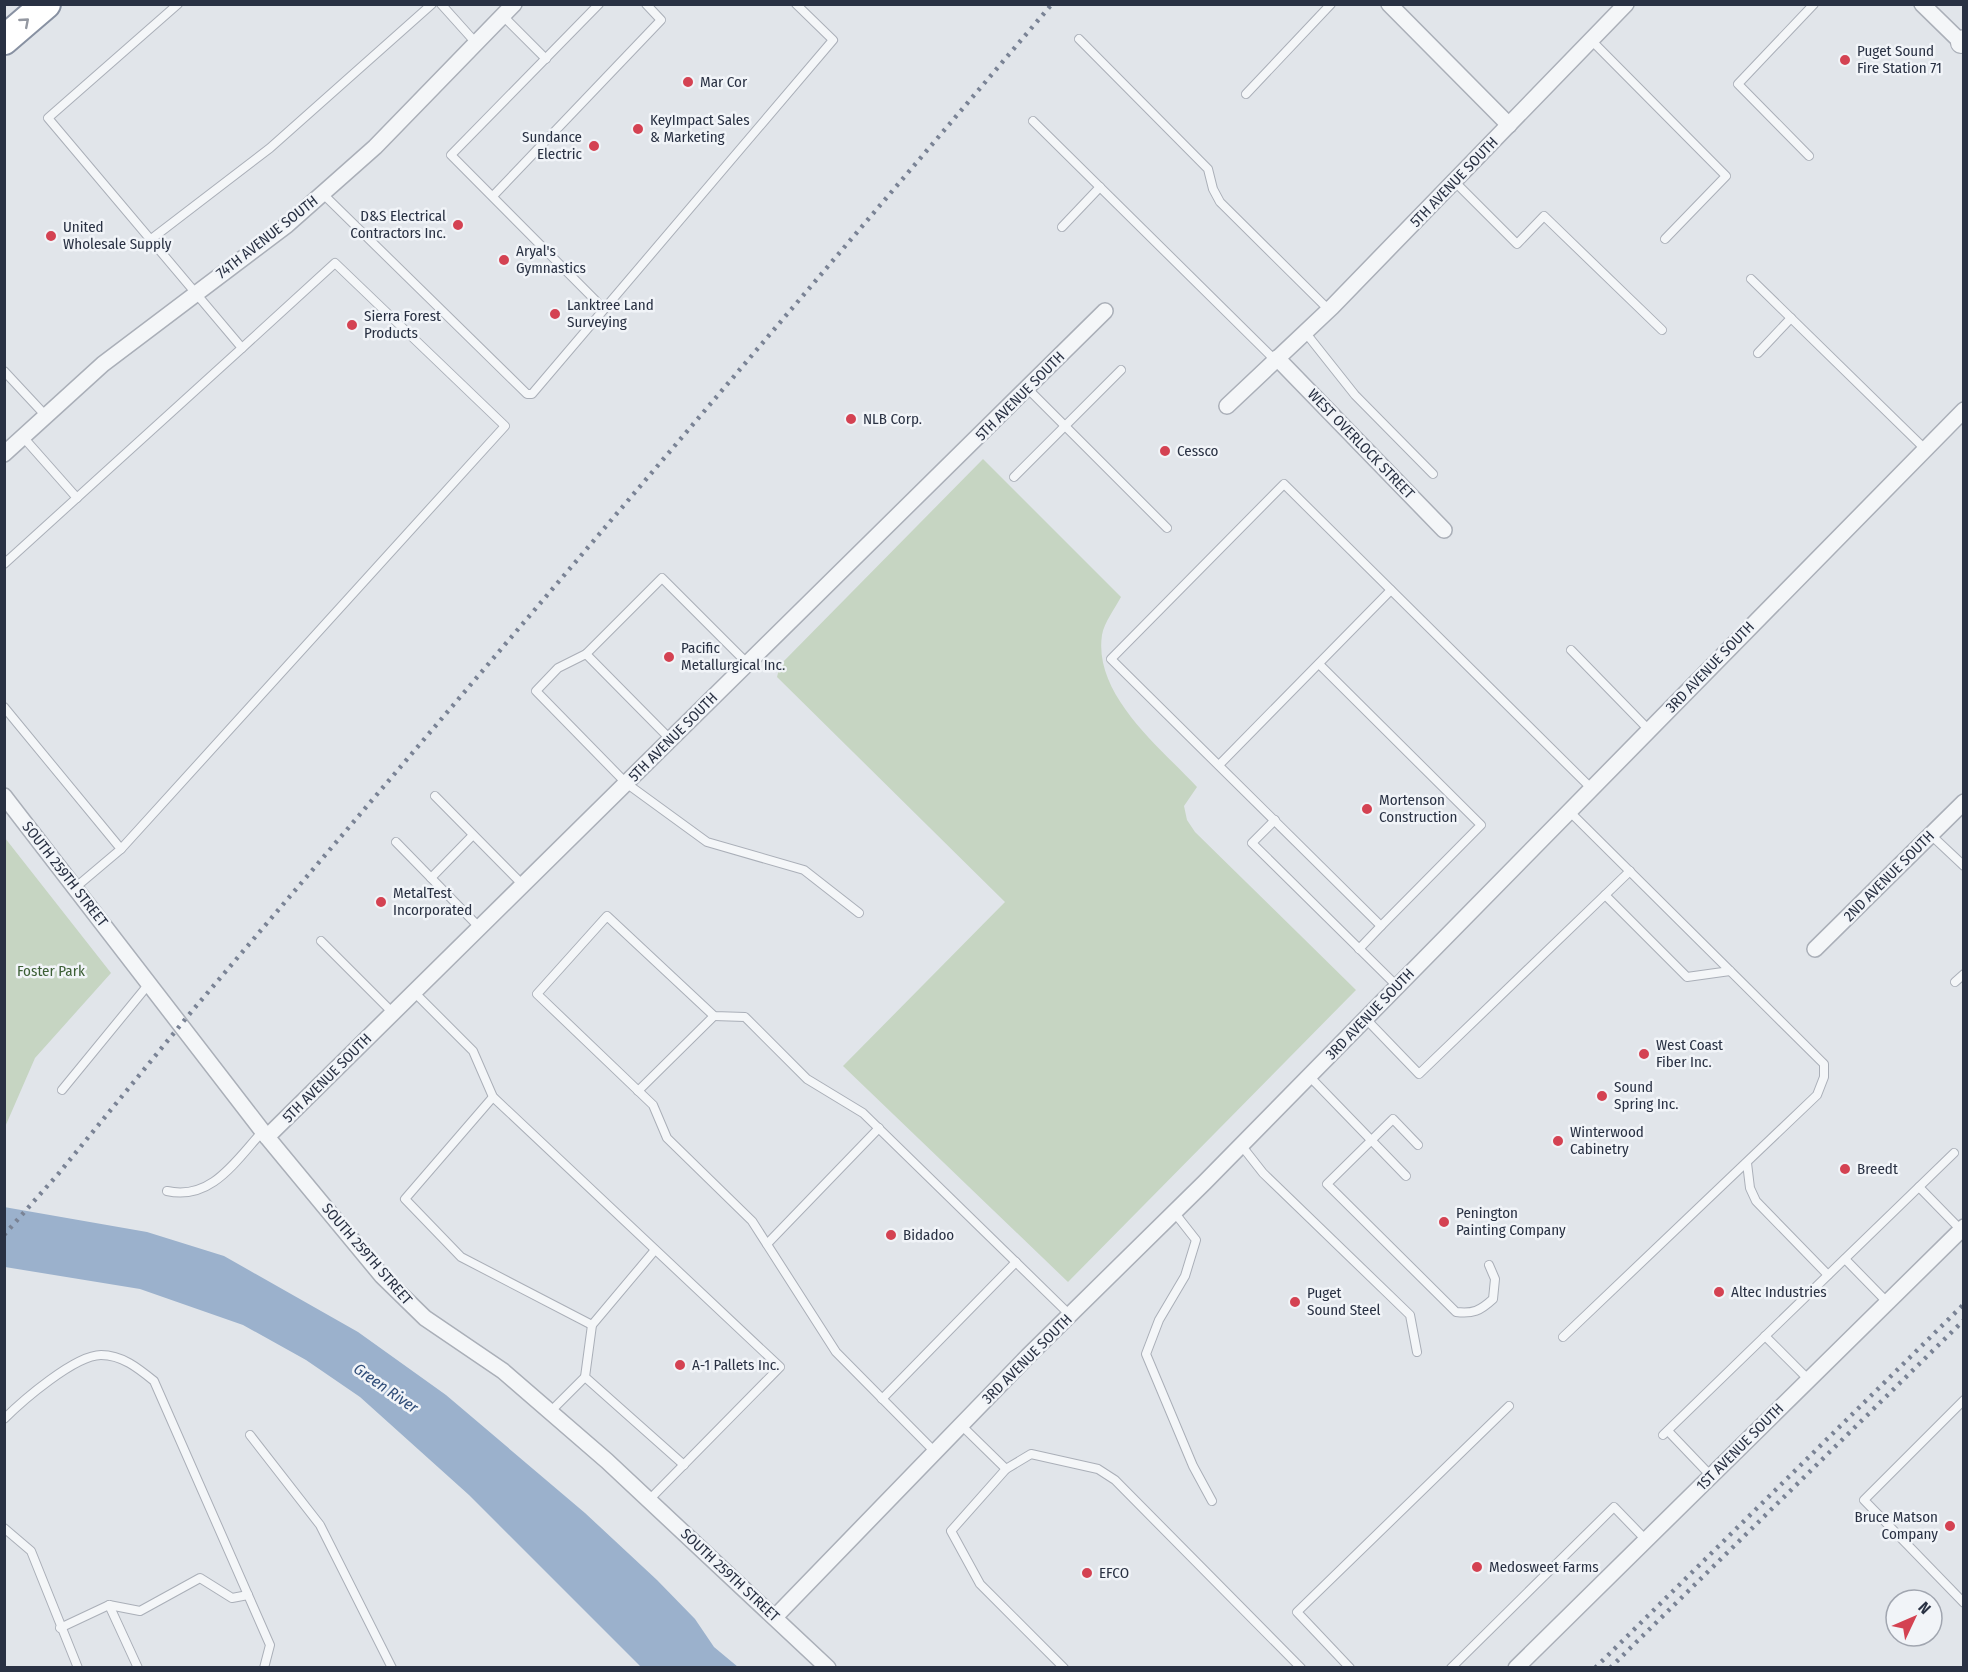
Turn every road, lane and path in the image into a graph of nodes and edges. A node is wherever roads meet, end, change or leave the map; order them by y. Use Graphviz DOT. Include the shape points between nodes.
graph roads {
  1 [pos="46,4"];
  2 [pos="178,4"];
  3 [pos="432,4"];
  4 [pos="441,4"];
  5 [pos="514,4"];
  6 [pos="599,4"];
  7 [pos="646,4"];
  8 [pos="796,4"];
  9 [pos="1331,4"];
  10 [pos="1389,4"];
  11 [pos="1626,4"];
  12 [pos="1814,4"];
  13 [pos="1922,4"];
  14 [pos="503,16"];
  15 [pos="1079,39"];
  16 [pos="4,40"];
  17 [pos="1592,40"];
  18 [pos="476,43"];
  19 [pos="1963,43"];
  20 [pos="546,59"];
  21 [pos="1246,94"];
  22 [pos="1034,121"];
  23 [pos="1509,125"];
  24 [pos="1809,156"];
  25 [pos="1454,181"];
  26 [pos="1101,187"];
  27 [pos="322,193"];
  28 [pos="493,196"];
  29 [pos="1062,227"];
  30 [pos="1665,239"];
  31 [pos="150,240"];
  32 [pos="1751,279"];
  33 [pos="195,293"];
  34 [pos="604,309"];
  35 [pos="1329,310"];
  36 [pos="1105,311"];
  37 [pos="1791,318"];
  38 [pos="1662,330"];
  39 [pos="1305,332"];
  40 [pos="242,348"];
  41 [pos="1758,353"];
  42 [pos="1276,359"];
  43 [pos="1121,370"];
  44 [pos="4,371"];
  45 [pos="1027,388"];
  46 [pos="1227,406"];
  47 [pos="1964,410"];
  48 [pos="46,416"];
  49 [pos="1065,426"];
  50 [pos="22,438"];
  51 [pos="1925,449"];
  52 [pos="4,454"];
  53 [pos="1433,474"];
  54 [pos="1014,477"];
  55 [pos="77,498"];
  56 [pos="1167,528"];
  57 [pos="1444,530"];
  58 [pos="4,564"];
  59 [pos="1391,590"];
  60 [pos="1571,650"];
  61 [pos="586,654"];
  62 [pos="748,664"];
  63 [pos="1319,664"];
  64 [pos="4,707"];
  65 [pos="1649,730"];
  66 [pos="671,740"];
  67 [pos="1219,765"];
  68 [pos="626,783"];
  69 [pos="1591,788"];
  70 [pos="4,796"];
  71 [pos="435,796"];
  72 [pos="1964,802"];
  73 [pos="1569,811"];
  74 [pos="1275,820"];
  75 [pos="473,835"];
  76 [pos="1931,835"];
  77 [pos="396,842"];
  78 [pos="121,849"];
  79 [pos="1964,866"];
  80 [pos="1630,871"];
  81 [pos="431,878"];
  82 [pos="523,885"];
  83 [pos="76,887"];
  84 [pos="1605,895"];
  85 [pos="859,913"];
  86 [pos="1381,926"];
  87 [pos="480,928"];
  88 [pos="321,941"];
  89 [pos="1359,949"];
  90 [pos="1815,949"];
  91 [pos="1730,971"];
  92 [pos="1964,974"];
  93 [pos="1955,982"];
  94 [pos="148,985"];
  95 [pos="1397,986"];
  96 [pos="414,993"];
  97 [pos="393,1013"];
  98 [pos="714,1016"];
  99 [pos="1365,1018"];
  100 [pos="1309,1076"];
  101 [pos="62,1090"];
  102 [pos="638,1091"];
  103 [pos="493,1097"];
  104 [pos="879,1128"];
  105 [pos="265,1134"];
  106 [pos="1372,1140"];
  107 [pos="1241,1145"];
  108 [pos="1418,1145"];
  109 [pos="1954,1153"];
  110 [pos="1747,1162"];
  111 [pos="1406,1176"];
  112 [pos="1919,1187"];
  113 [pos="167,1191"];
  114 [pos="1174,1212"];
  115 [pos="1962,1229"];
  116 [pos="767,1244"];
  117 [pos="655,1250"];
  118 [pos="1845,1259"];
  119 [pos="1016,1262"];
  120 [pos="1489,1265"];
  121 [pos="1828,1275"];
  122 [pos="1887,1302"];
  123 [pos="1070,1315"];
  124 [pos="592,1325"];
  125 [pos="1765,1336"];
  126 [pos="1563,1337"];
  127 [pos="1417,1352"];
  128 [pos="585,1377"];
  129 [pos="1809,1380"];
  130 [pos="882,1399"];
  131 [pos="1964,1400"];
  132 [pos="1509,1406"];
  133 [pos="550,1412"];
  134 [pos="4,1419"];
  135 [pos="961,1425"];
  136 [pos="250,1435"];
  137 [pos="935,1452"];
  138 [pos="684,1465"];
  139 [pos="1006,1469"];
  140 [pos="1711,1476"];
  141 [pos="649,1500"];
  142 [pos="1212,1501"];
  143 [pos="4,1528"];
  144 [pos="1646,1540"];
  145 [pos="248,1595"];
  146 [pos="1964,1603"];
  147 [pos="109,1605"];
  148 [pos="775,1617"];
  149 [pos="60,1628"];
  150 [pos="78,1668"];
  151 [pos="138,1668"];
  152 [pos="264,1668"];
  153 [pos="392,1668"];
  154 [pos="828,1668"];
  155 [pos="1064,1668"];
  156 [pos="1301,1668"];
  157 [pos="1350,1668"];
  158 [pos="1451,1668"];
  159 [pos="1516,1668"];
  16 -- 1 [label="highway, one-way"];
  2 -- 31 [label="lane" via="48,118"];
  3 -- 31 [label="lane" via="270,148"];
  4 -- 18 [label="lane"];
  5 -- 14 [label="street, 74TH AVENUE SOUTH"];
  6 -- 20 [label="lane"];
  7 -- 28 [label="lane" via="661,20"];
  8 -- 34 [label="lane" via="833,40"];
  9 -- 21 [label="lane"];
  10 -- 23 [label="street"];
  11 -- 17 [label="street, 5TH AVENUE SOUTH"];
  12 -- 24 [label="lane" via="1738,84"];
  13 -- 19 [label="street"];
  14 -- 18 [label="street, 74TH AVENUE SOUTH"];
  14 -- 20 [label="lane"];
  15 -- 35 [label="lane" via="1208,169 1220,202"];
  17 -- 23 [label="street, 5TH AVENUE SOUTH"];
  17 -- 30 [label="lane" via="1726,176"];
  18 -- 27 [label="street, 74TH AVENUE SOUTH" via="375,147"];
  20 -- 28 [label="lane" via="451,155"];
  22 -- 26 [label="lane"];
  23 -- 25 [label="street, 5TH AVENUE SOUTH"];
  25 -- 35 [label="street, 5TH AVENUE SOUTH"];
  25 -- 38 [label="lane" via="1517,244 1544,216"];
  26 -- 29 [label="lane"];
  26 -- 42 [label="lane"];
  27 -- 33 [label="street, 74TH AVENUE SOUTH" via="287,225"];
  27 -- 34 [label="lane" via="527,394 532,394"];
  28 -- 34 [label="lane"];
  31 -- 33 [label="lane"];
  32 -- 37 [label="lane"];
  33 -- 40 [label="lane"];
  33 -- 48 [label="street, 74TH AVENUE SOUTH" via="103,364"];
  35 -- 39 [label="street, 5TH AVENUE SOUTH"];
  36 -- 45 [label="street, 5TH AVENUE SOUTH"];
  37 -- 41 [label="lane"];
  37 -- 51 [label="lane"];
  39 -- 42 [label="street, 5TH AVENUE SOUTH"];
  39 -- 53 [label="lane" via="1356,395"];
  40 -- 55 [label="lane"];
  40 -- 78 [label="lane" via="335,263 505,426"];
  42 -- 46 [label="street, 5TH AVENUE SOUTH"];
  42 -- 57 [label="street, WEST OVERLOCK STREET"];
  43 -- 49 [label="lane"];
  44 -- 48 [label="lane"];
  45 -- 49 [label="lane"];
  45 -- 62 [label="street, 5TH AVENUE SOUTH"];
  47 -- 51 [label="street, 3RD AVENUE SOUTH"];
  48 -- 50 [label="street, 74TH AVENUE SOUTH"];
  49 -- 54 [label="lane"];
  49 -- 56 [label="lane"];
  50 -- 52 [label="street, 74TH AVENUE SOUTH"];
  50 -- 55 [label="lane"];
  51 -- 65 [label="street, 3RD AVENUE SOUTH"];
  55 -- 58 [label="lane"];
  59 -- 63 [label="lane"];
  59 -- 67 [label="lane" via="1284,484 1111,659"];
  59 -- 69 [label="lane"];
  60 -- 65 [label="lane"];
  61 -- 62 [label="lane" via="662,578"];
  61 -- 66 [label="lane"];
  61 -- 68 [label="lane" via="558,668 536,691"];
  62 -- 66 [label="street, 5TH AVENUE SOUTH"];
  63 -- 67 [label="lane"];
  63 -- 86 [label="lane" via="1481,825"];
  64 -- 78 [label="lane"];
  65 -- 69 [label="street, 3RD AVENUE SOUTH"];
  66 -- 68 [label="street, 5TH AVENUE SOUTH"];
  67 -- 74 [label="lane"];
  68 -- 82 [label="street, 5TH AVENUE SOUTH"];
  68 -- 85 [label="lane" via="707,842 804,870"];
  69 -- 73 [label="street, 3RD AVENUE SOUTH"];
  70 -- 83 [label="street, SOUTH 259TH STREET"];
  71 -- 75 [label="lane"];
  72 -- 76 [label="street, 2ND AVENUE SOUTH"];
  73 -- 80 [label="lane"];
  73 -- 95 [label="street, 3RD AVENUE SOUTH"];
  74 -- 86 [label="lane"];
  74 -- 89 [label="lane" via="1252,843"];
  75 -- 81 [label="lane"];
  75 -- 82 [label="lane"];
  76 -- 79 [label="lane"];
  76 -- 90 [label="street, 2ND AVENUE SOUTH"];
  77 -- 81 [label="lane"];
  78 -- 83 [label="lane"];
  80 -- 84 [label="lane"];
  80 -- 91 [label="lane"];
  81 -- 87 [label="lane"];
  82 -- 87 [label="street, 5TH AVENUE SOUTH"];
  83 -- 94 [label="street, SOUTH 259TH STREET"];
  84 -- 91 [label="lane" via="1687,977"];
  84 -- 99 [label="lane" via="1419,1074"];
  86 -- 89 [label="lane"];
  87 -- 96 [label="street, 5TH AVENUE SOUTH"];
  88 -- 97 [label="lane"];
  89 -- 95 [label="lane"];
  91 -- 110 [label="lane" via="1824,1064 1817,1095"];
  92 -- 93 [label="lane"];
  94 -- 101 [label="lane"];
  94 -- 105 [label="street, SOUTH 259TH STREET"];
  95 -- 99 [label="street, 3RD AVENUE SOUTH"];
  96 -- 97 [label="street, 5TH AVENUE SOUTH"];
  96 -- 103 [label="lane" via="473,1051"];
  97 -- 105 [label="street, 5TH AVENUE SOUTH"];
  98 -- 102 [label="lane"];
  98 -- 102 [label="lane" via="607,916 537,994"];
  98 -- 104 [label="lane" via="745,1017 807,1079 863,1113"];
  99 -- 100 [label="street, 3RD AVENUE SOUTH"];
  100 -- 106 [label="lane"];
  100 -- 107 [label="street, 3RD AVENUE SOUTH"];
  102 -- 116 [label="lane" via="653,1106 667,1138 752,1221"];
  103 -- 117 [label="lane"];
  103 -- 124 [label="lane" via="405,1199 461,1257"];
  104 -- 116 [label="lane"];
  104 -- 119 [label="lane"];
  105 -- 113 [label="lane" via="215,1182 199,1191"];
  105 -- 133 [label="street, SOUTH 259TH STREET" via="382,1276 425,1318 503,1371"];
  106 -- 108 [label="lane" via="1393,1119"];
  106 -- 111 [label="lane"];
  106 -- 120 [label="lane" via="1327,1184 1456,1312 1471,1314 1493,1299 1495,1279"];
  107 -- 114 [label="street, 3RD AVENUE SOUTH"];
  107 -- 127 [label="lane" via="1263,1173 1410,1315"];
  109 -- 112 [label="lane"];
  110 -- 121 [label="lane" via="1756,1201"];
  110 -- 126 [label="lane"];
  112 -- 115 [label="lane"];
  112 -- 118 [label="lane"];
  114 -- 123 [label="street, 3RD AVENUE SOUTH"];
  114 -- 142 [label="lane" via="1196,1240 1185,1276 1159,1320 1146,1354"];
  115 -- 122 [label="street, 1ST AVENUE SOUTH"];
  116 -- 130 [label="lane" via="836,1352"];
  117 -- 124 [label="lane"];
  117 -- 138 [label="lane" via="780,1367"];
  118 -- 121 [label="lane"];
  118 -- 122 [label="lane"];
  119 -- 123 [label="lane"];
  119 -- 130 [label="lane"];
  121 -- 125 [label="lane"];
  122 -- 129 [label="street, 1ST AVENUE SOUTH"];
  123 -- 135 [label="street, 3RD AVENUE SOUTH"];
  124 -- 128 [label="lane"];
  125 -- 129 [label="lane"];
  125 -- 140 [label="lane" via="1665,1433"];
  128 -- 133 [label="lane"];
  128 -- 138 [label="lane"];
  129 -- 140 [label="street, 1ST AVENUE SOUTH"];
  130 -- 137 [label="lane"];
  131 -- 146 [label="lane" via="1864,1500"];
  132 -- 157 [label="lane" via="1297,1612"];
  133 -- 141 [label="street, SOUTH 259TH STREET"];
  134 -- 145 [label="lane" via="72,1366 100,1355 132,1362 154,1381"];
  135 -- 137 [label="street, 3RD AVENUE SOUTH"];
  135 -- 139 [label="lane"];
  136 -- 153 [label="lane" via="320,1525"];
  137 -- 148 [label="street, 3RD AVENUE SOUTH"];
  138 -- 141 [label="lane"];
  139 -- 155 [label="lane" via="951,1531 980,1584"];
  139 -- 156 [label="lane" via="1031,1454 1098,1469 1115,1480"];
  140 -- 144 [label="street, 1ST AVENUE SOUTH"];
  141 -- 148 [label="street, SOUTH 259TH STREET"];
  143 -- 149 [label="lane" via="31,1551"];
  144 -- 158 [label="lane" via="1614,1506"];
  144 -- 159 [label="street, 1ST AVENUE SOUTH"];
  145 -- 147 [label="lane" via="232,1598 200,1578 140,1611"];
  145 -- 152 [label="lane" via="270,1645"];
  147 -- 149 [label="lane"];
  147 -- 151 [label="lane"];
  148 -- 154 [label="street, SOUTH 259TH STREET"];
  149 -- 150 [label="lane"];
}
